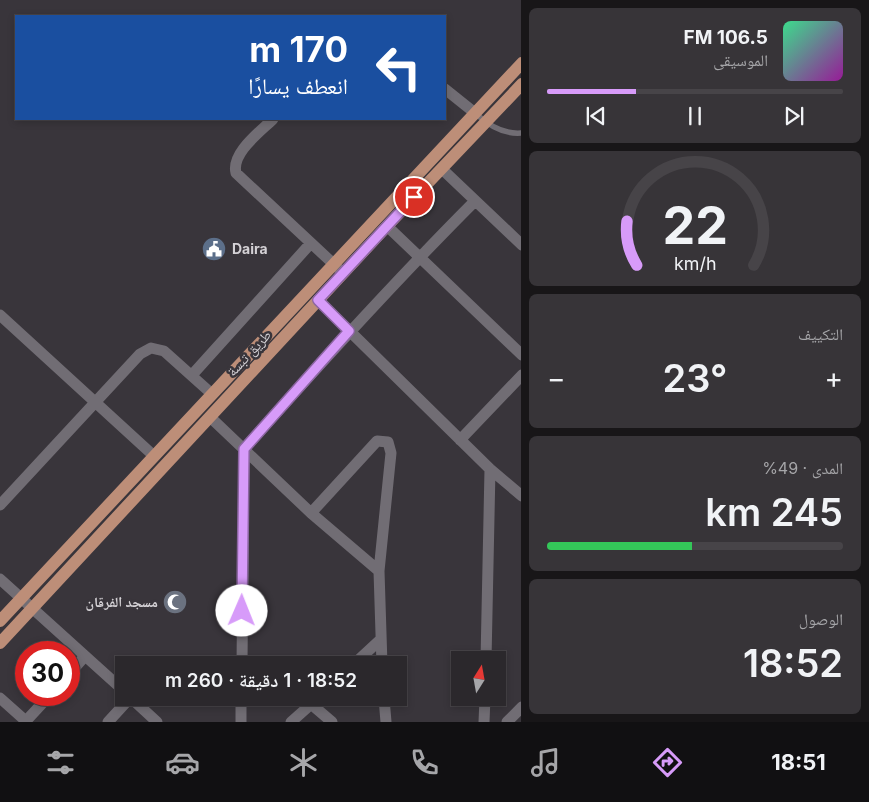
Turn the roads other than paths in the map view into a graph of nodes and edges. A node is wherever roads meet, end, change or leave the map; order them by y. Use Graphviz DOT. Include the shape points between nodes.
graph roads {
  1 [pos="521,64"];
  2 [pos="521,85"];
  3 [pos="446,90"];
  4 [pos="475,113"];
  5 [pos="272,120"];
  6 [pos="486,122"];
  7 [pos="521,133"];
  8 [pos="442,169"];
  9 [pos="476,201"];
  10 [pos="387,226"];
  11 [pos="311,243"];
  12 [pos="521,244"];
  13 [pos="420,256"];
  14 [pos="333,263"];
  15 [pos="343,273"];
  16 [pos="318,300"];
  17 [pos="0,315"];
  18 [pos="349,331"];
  19 [pos="521,354"];
  20 [pos="192,375"];
  21 [pos="521,376"];
  22 [pos="212,394"];
  23 [pos="95,402"];
  24 [pos="210,417"];
  25 [pos="460,440"];
  26 [pos="244,449"];
  27 [pos="154,456"];
  28 [pos="490,469"];
  29 [pos="521,495"];
  30 [pos="0,506"];
  31 [pos="311,513"];
  32 [pos="379,572"];
  33 [pos="0,579"];
  34 [pos="22,598"];
  35 [pos="33,608"];
  36 [pos="0,621"];
  37 [pos="380,640"];
  38 [pos="0,643"];
  39 [pos="486,651"];
  40 [pos="86,656"];
  41 [pos="242,656"];
  42 [pos="363,656"];
  43 [pos="381,656"];
  44 [pos="80,662"];
  45 [pos="115,683"];
  46 [pos="0,698"];
  47 [pos="40,706"];
  48 [pos="123,706"];
  49 [pos="140,706"];
  50 [pos="241,706"];
  51 [pos="309,706"];
  52 [pos="319,706"];
  53 [pos="385,706"];
  54 [pos="485,706"];
  55 [pos="521,708"];
  56 [pos="26,722"];
  57 [pos="108,722"];
  58 [pos="157,722"];
  59 [pos="241,722"];
  60 [pos="291,722"];
  61 [pos="332,722"];
  62 [pos="386,722"];
  63 [pos="484,722"];
  64 [pos="506,722"];
  1 -- 4 [label="main road, طريق تبسة"];
  2 -- 6 [label="main road, طريق تبسة"];
  3 -- 4 [label="street"];
  4 -- 6 [label="lane"];
  4 -- 14 [label="main road, طريق تبسة"];
  5 -- 11 [label="street" via="238,156 236,173"];
  6 -- 7 [label="lane" via="505,132"];
  6 -- 8 [label="main road, طريق تبسة"];
  8 -- 9 [label="street"];
  8 -- 10 [label="main road, طريق تبسة"];
  9 -- 12 [label="street"];
  9 -- 13 [label="street"];
  10 -- 13 [label="street"];
  10 -- 15 [label="main road, طريق تبسة"];
  11 -- 14 [label="street"];
  11 -- 20 [label="street"];
  13 -- 18 [label="street"];
  13 -- 19 [label="street"];
  14 -- 15 [label="street"];
  14 -- 22 [label="main road, طريق تبسة"];
  15 -- 16 [label="main road, طريق تبسة"];
  16 -- 18 [label="street"];
  16 -- 24 [label="main road, طريق تبسة"];
  17 -- 23 [label="street"];
  18 -- 25 [label="street"];
  18 -- 26 [label="street"];
  20 -- 22 [label="street"];
  20 -- 23 [label="street" via="164,351 151,348 140,354"];
  21 -- 25 [label="street"];
  22 -- 27 [label="main road, طريق تبسة"];
  23 -- 27 [label="street"];
  23 -- 30 [label="street"];
  24 -- 26 [label="street"];
  24 -- 35 [label="main road, طريق تبسة"];
  25 -- 28 [label="street"];
  26 -- 31 [label="street"];
  26 -- 41 [label="street"];
  27 -- 34 [label="main road, طريق تبسة"];
  28 -- 29 [label="street"];
  28 -- 39 [label="street"];
  31 -- 32 [label="street"];
  31 -- 32 [label="street" via="377,441 388,442 391,453"];
  32 -- 37 [label="street"];
  33 -- 34 [label="street"];
  34 -- 35 [label="street"];
  34 -- 36 [label="main road, طريق تبسة"];
  35 -- 38 [label="main road, طريق تبسة"];
  35 -- 40 [label="street"];
  37 -- 42 [label="street"];
  37 -- 43 [label="street"];
  40 -- 44 [label="street"];
  40 -- 45 [label="street"];
  46 -- 56 [label="street"];
  47 -- 56 [label="street"];
  48 -- 57 [label="street"];
  49 -- 58 [label="street"];
  50 -- 59 [label="street"];
  51 -- 60 [label="street"];
  52 -- 61 [label="street"];
  53 -- 62 [label="street"];
  54 -- 63 [label="street"];
  55 -- 64 [label="street"];
}
